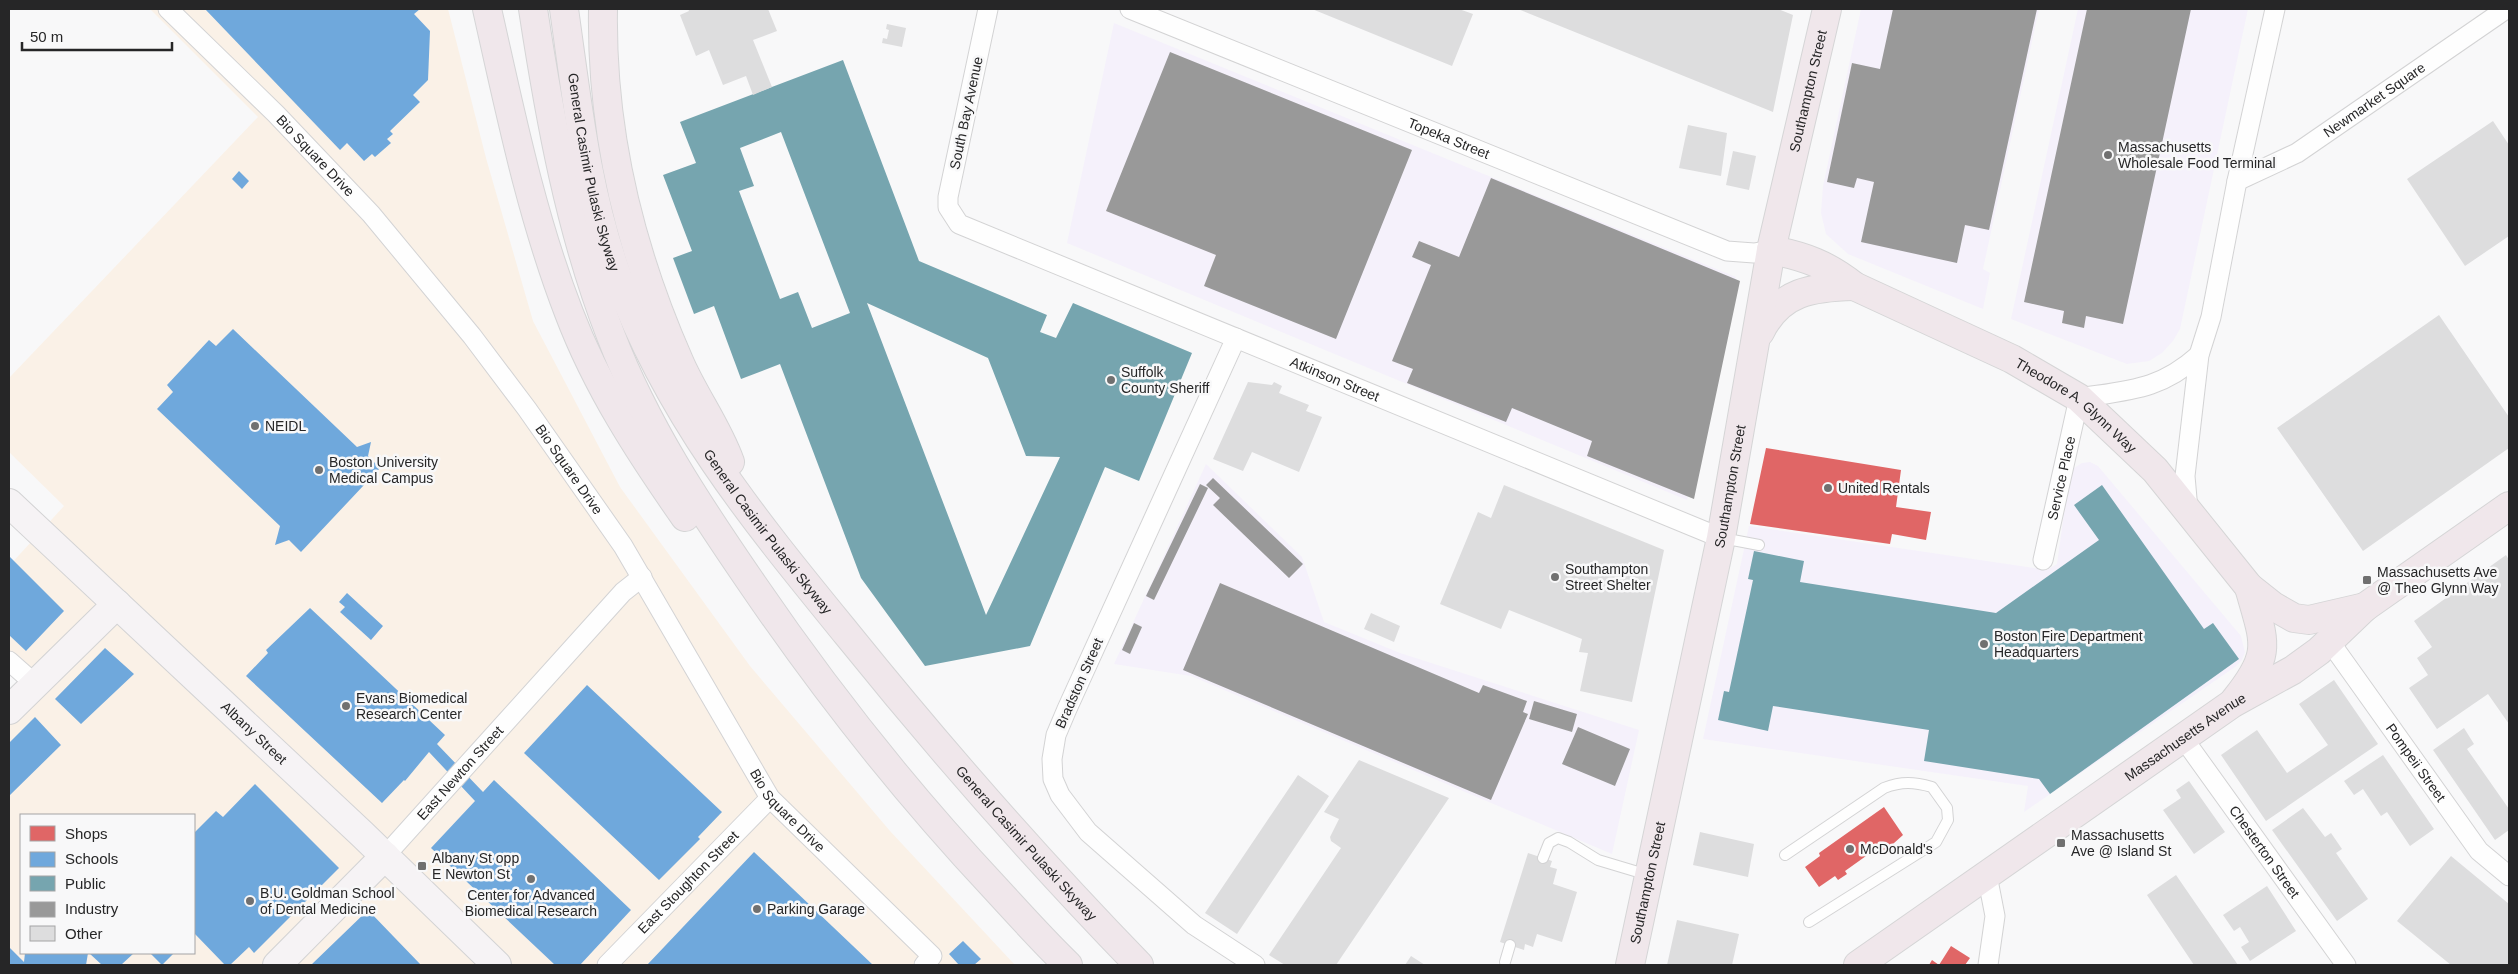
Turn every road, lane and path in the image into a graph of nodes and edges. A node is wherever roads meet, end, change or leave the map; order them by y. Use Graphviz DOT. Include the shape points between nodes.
graph roads {
  1 [pos="168,9"];
  2 [pos="487,9"];
  3 [pos="603,9"];
  4 [pos="988,9"];
  5 [pos="1130,9"];
  6 [pos="1825,9"];
  7 [pos="2275,9"];
  8 [pos="2506,9"];
  9 [pos="564,14"];
  10 [pos="534,18"];
  11 [pos="2237,181"];
  12 [pos="952,216"];
  13 [pos="1771,250"];
  14 [pos="1854,286"];
  15 [pos="1236,338"];
  16 [pos="1754,344"];
  17 [pos="2199,355"];
  18 [pos="2079,398"];
  19 [pos="9,503"];
  20 [pos="749,510"];
  21 [pos="2188,512"];
  22 [pos="2507,513"];
  23 [pos="1721,538"];
  24 [pos="1759,546"];
  25 [pos="2043,560"];
  26 [pos="642,577"];
  27 [pos="2249,586"];
  28 [pos="117,604"];
  29 [pos="2365,607"];
  30 [pos="778,623"];
  31 [pos="2330,642"];
  32 [pos="9,661"];
  33 [pos="35,684"];
  34 [pos="2232,703"];
  35 [pos="9,710"];
  36 [pos="2183,738"];
  37 [pos="770,798"];
  38 [pos="1784,855"];
  39 [pos="385,856"];
  40 [pos="1543,858"];
  41 [pos="1987,874"];
  42 [pos="1649,875"];
  43 [pos="2509,876"];
  44 [pos="1810,922"];
  45 [pos="1510,946"];
  46 [pos="928,961"];
  47 [pos="1505,962"];
  48 [pos="277,965"];
  49 [pos="497,965"];
  50 [pos="607,965"];
  51 [pos="1068,965"];
  52 [pos="1140,965"];
  53 [pos="1255,965"];
  54 [pos="1630,965"];
  55 [pos="1858,965"];
  56 [pos="1988,965"];
  57 [pos="2346,965"];
  1 -- 26 [label="street, Bio Square Drive" via="276,114 376,220 472,336 527,409"];
  2 -- 30 [label="main road" via="544,243 583,345 615,411 674,502 717,558"];
  3 -- 20 [label="main road" via="610,122 635,241 672,346 693,391 724,444"];
  4 -- 12 [label="street, South Bay Avenue" via="948,197"];
  5 -- 13 [label="street, Topeka Street" via="1727,251 1754,253"];
  6 -- 13 [label="main road, Southampton Street"];
  7 -- 11 [label="street"];
  8 -- 11 [label="street, Newmarket Square" via="2298,153"];
  9 -- 20 [label="main road, General Casimir Pulaski Skyway" via="595,205 618,277 666,387"];
  10 -- 30 [label="main road, General Casimir Pulaski Skyway" via="573,222 615,346 672,463"];
  11 -- 17 [label="street" via="2211,317"];
  12 -- 15 [label="street, Atkinson Street" via="967,229"];
  13 -- 14 [label="main road, Theodore A. Glynn Way" via="1815,260 1835,270"];
  13 -- 16 [label="main road, Southampton Street"];
  14 -- 16 [label="main road" via="1812,290 1779,303 1766,319"];
  14 -- 18 [label="main road, Theodore A. Glynn Way" via="2012,359"];
  15 -- 23 [label="street, Atkinson Street"];
  15 -- 53 [label="street, Bradston Street" via="1056,734 1052,759 1053,779 1060,795 1088,832 1194,924"];
  16 -- 23 [label="main road, Southampton Street"];
  17 -- 18 [label="street" via="2164,381 2141,389"];
  17 -- 21 [label="street" via="2186,466"];
  18 -- 21 [label="main road, Theodore A. Glynn Way" via="2155,470"];
  18 -- 25 [label="street, Service Place"];
  19 -- 28 [label="main road, Albany Street"];
  20 -- 52 [label="main road, General Casimir Pulaski Skyway" via="940,746"];
  21 -- 27 [label="main road, Theodore A. Glynn Way"];
  22 -- 29 [label="main road, Massachusetts Avenue"];
  23 -- 24 [label="lane"];
  23 -- 42 [label="main road, Southampton Street"];
  26 -- 37 [label="street, Bio Square Drive"];
  26 -- 39 [label="street, East Newton Street" via="623,592"];
  27 -- 29 [label="main road" via="2273,606 2299,620"];
  27 -- 34 [label="main road" via="2263,638 2262,649 2255,674"];
  28 -- 33 [label="main road"];
  28 -- 39 [label="main road, Albany Street"];
  29 -- 31 [label="main road, Massachusetts Avenue"];
  30 -- 51 [label="main road, General Casimir Pulaski Skyway" via="914,797"];
  31 -- 34 [label="main road, Massachusetts Avenue" via="2293,670"];
  31 -- 43 [label="street, Pompeii Street" via="2479,851"];
  32 -- 33 [label="street"];
  33 -- 35 [label="main road"];
  34 -- 36 [label="main road, Massachusetts Avenue"];
  36 -- 41 [label="main road, Massachusetts Avenue"];
  36 -- 57 [label="street, Chesterton Street"];
  37 -- 46 [label="street, Bio Square Drive"];
  37 -- 50 [label="street, East Stoughton Street"];
  38 -- 44 [label="lane" via="1896,783 1911,781 1932,786 1948,808 1948,820 1936,842"];
  39 -- 48 [label="main road, East Newton Street"];
  39 -- 49 [label="main road, Albany Street"];
  40 -- 42 [label="lane" via="1549,843 1558,838 1598,860"];
  41 -- 55 [label="main road, Massachusetts Avenue"];
  41 -- 56 [label="street" via="1995,916"];
  42 -- 54 [label="main road, Southampton Street"];
  45 -- 47 [label="lane"];
}
